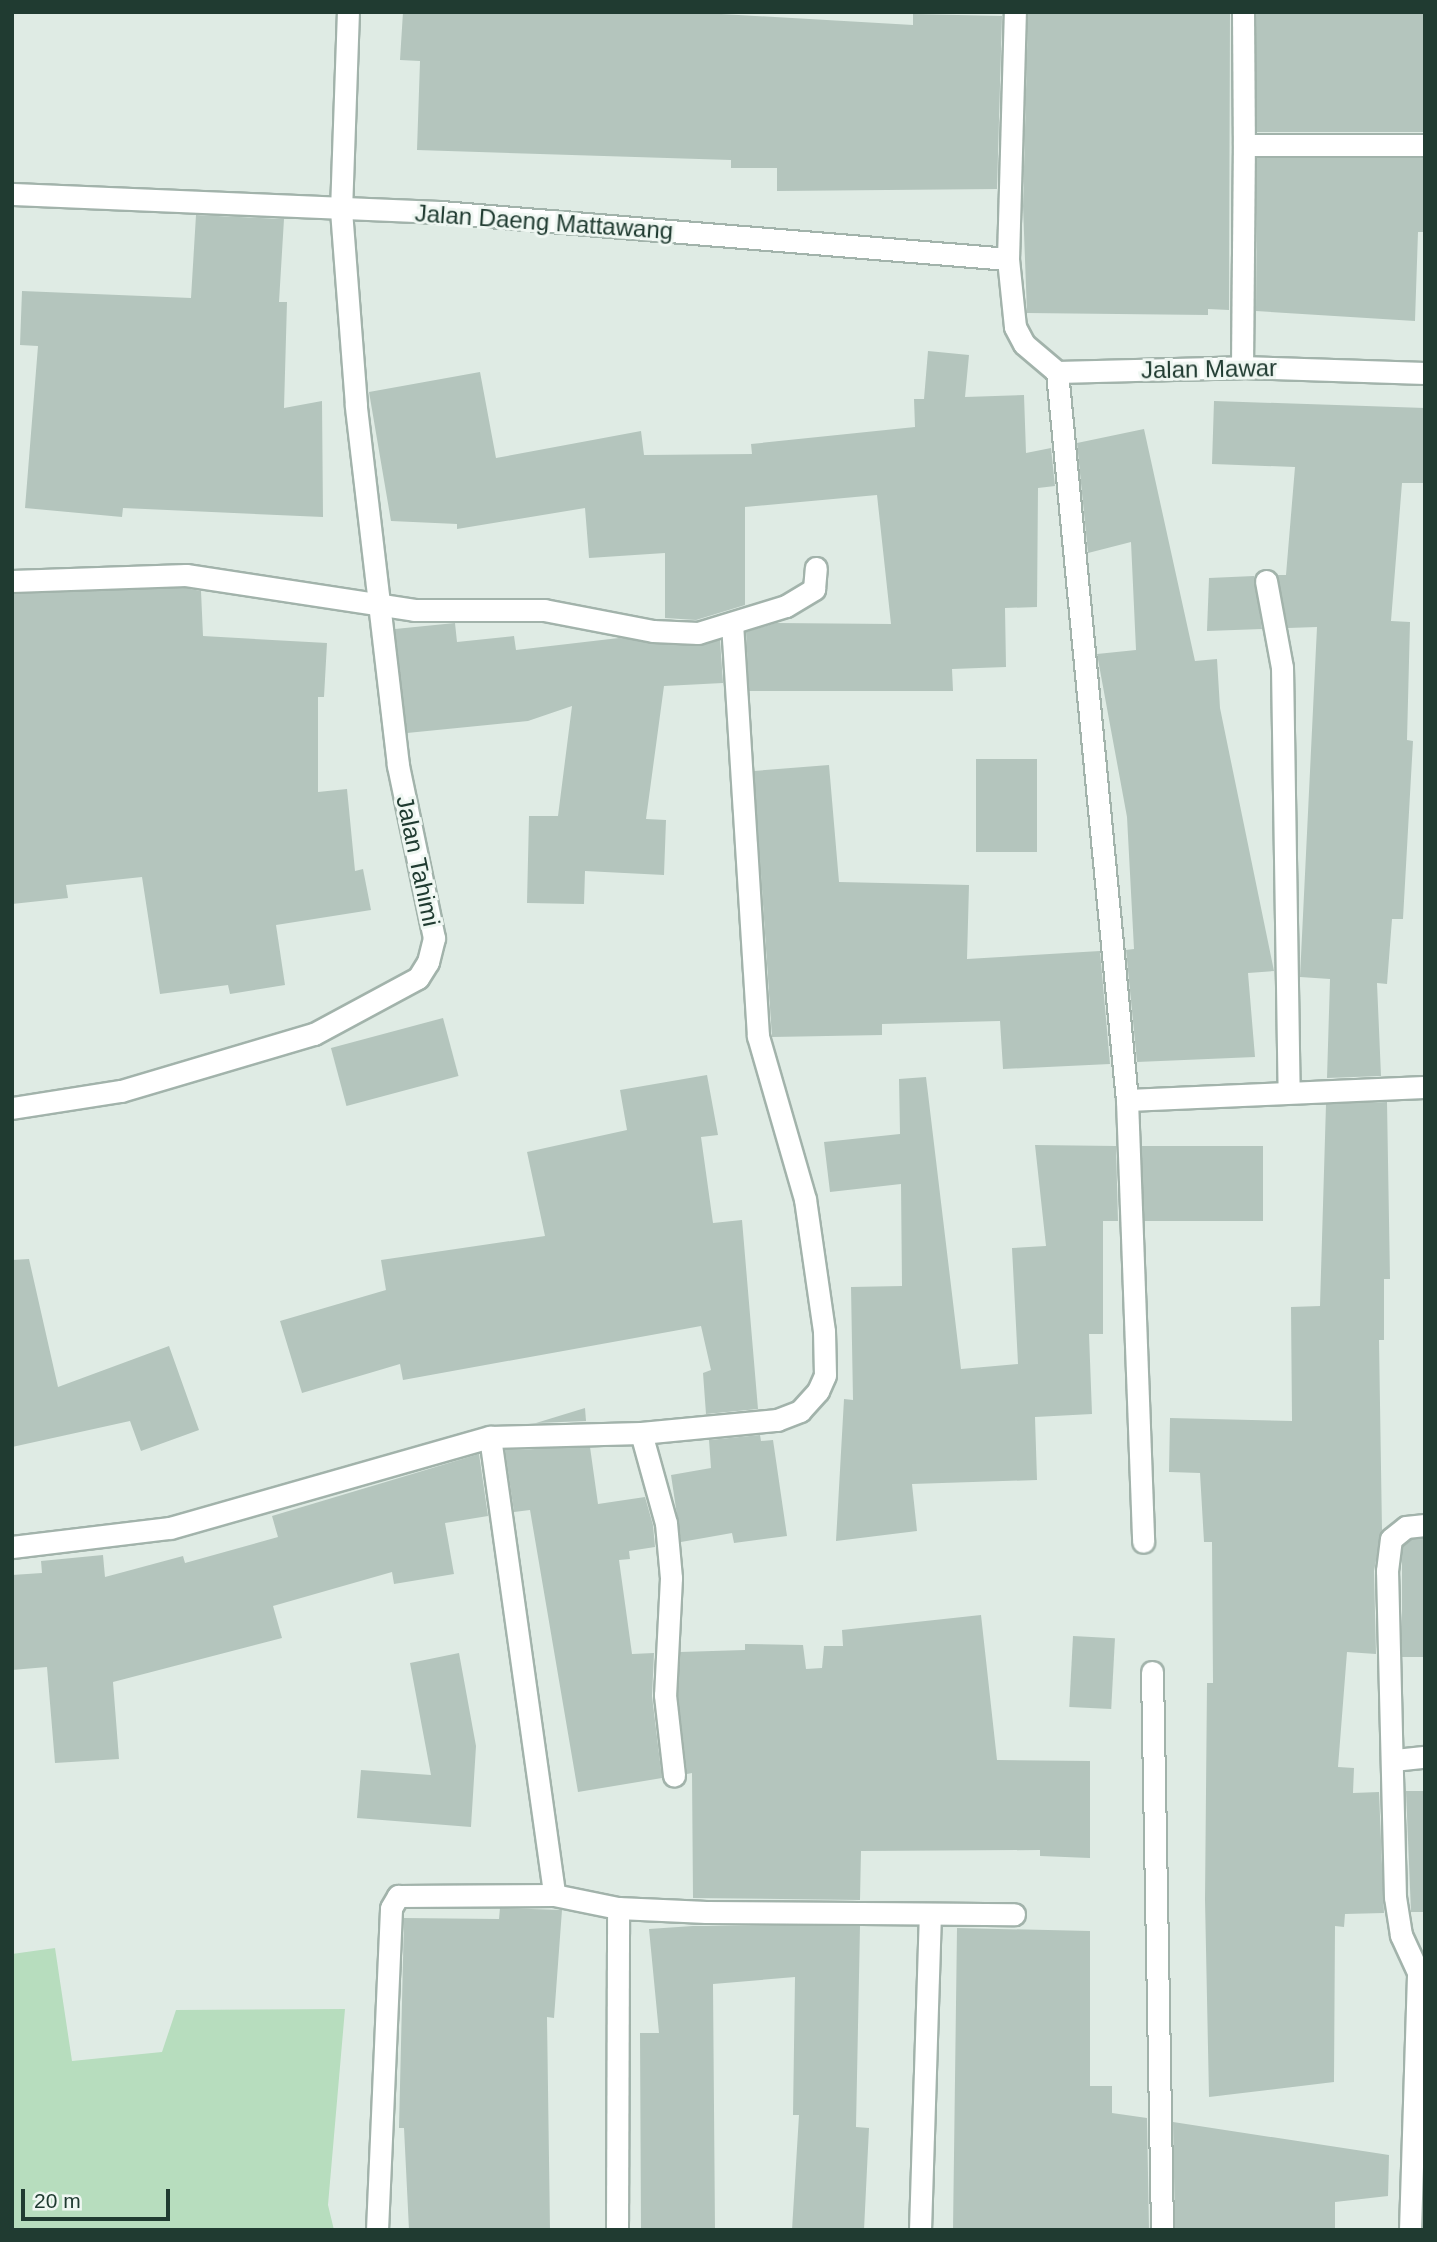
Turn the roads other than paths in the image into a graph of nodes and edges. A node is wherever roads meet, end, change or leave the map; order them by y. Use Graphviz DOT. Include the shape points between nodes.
graph roads {
  1 [pos="348,12"];
  2 [pos="1015,12"];
  3 [pos="1243,12"];
  4 [pos="1244,145"];
  5 [pos="1425,145"];
  6 [pos="12,194"];
  7 [pos="341,211"];
  8 [pos="1007,259"];
  9 [pos="1242,367"];
  10 [pos="1057,372"];
  11 [pos="1425,373"];
  12 [pos="816,568"];
  13 [pos="1266,580"];
  14 [pos="12,581"];
  15 [pos="382,605"];
  16 [pos="732,624"];
  17 [pos="1425,1075"];
  18 [pos="1424,1087"];
  19 [pos="1289,1091"];
  20 [pos="1127,1100"];
  21 [pos="1425,1101"];
  22 [pos="12,1108"];
  23 [pos="641,1433"];
  24 [pos="490,1437"];
  25 [pos="1425,1525"];
  26 [pos="1143,1542"];
  27 [pos="12,1547"];
  28 [pos="1152,1672"];
  29 [pos="1425,1757"];
  30 [pos="1394,1759"];
  31 [pos="674,1775"];
  32 [pos="554,1895"];
  33 [pos="618,1908"];
  34 [pos="930,1914"];
  35 [pos="1014,1914"];
  36 [pos="377,2230"];
  37 [pos="617,2230"];
  38 [pos="920,2230"];
  39 [pos="1163,2230"];
  40 [pos="1410,2230"];
  1 -- 7 [label="street, Jalan Tahimi"];
  2 -- 8 [label="street"];
  3 -- 4 [label="street"];
  4 -- 5 [label="street"];
  4 -- 9 [label="street"];
  6 -- 7 [label="street, Jalan Daeng Mattawang"];
  7 -- 8 [label="street, Jalan Daeng Mattawang" via="441,212"];
  7 -- 15 [label="street, Jalan Tahimi" via="356,404"];
  8 -- 10 [label="street" via="1015,327 1024,344"];
  9 -- 10 [label="street, Jalan Mawar"];
  9 -- 11 [label="street, Jalan Mawar"];
  10 -- 20 [label="street"];
  12 -- 16 [label="street" via="814,589 786,606"];
  13 -- 19 [label="street" via="1282,667"];
  14 -- 15 [label="street" via="186,575"];
  15 -- 16 [label="street" via="544,610 653,631 698,632"];
  15 -- 22 [label="street, Jalan Tahimi" via="398,765 435,938 418,978 314,1034 121,1091"];
  16 -- 23 [label="street" via="758,1035 805,1199 825,1376 800,1411 777,1420"];
  17 -- 18 [label="street"];
  18 -- 19 [label="street"];
  18 -- 21 [label="street"];
  19 -- 20 [label="street"];
  20 -- 26 [label="street"];
  23 -- 24 [label="street"];
  23 -- 31 [label="street" via="666,1523 671,1578 665,1695"];
  24 -- 27 [label="street" via="170,1528"];
  24 -- 32 [label="street"];
  25 -- 30 [label="street" via="1406,1527 1391,1539 1387,1571"];
  28 -- 39 [label="street"];
  29 -- 30 [label="street"];
  30 -- 40 [label="street" via="1395,1897 1401,1936 1418,1972"];
  32 -- 33 [label="street"];
  32 -- 36 [label="street" via="395,1899"];
  33 -- 34 [label="street"];
  33 -- 37 [label="street"];
  34 -- 35 [label="street"];
  34 -- 38 [label="street"];
}
